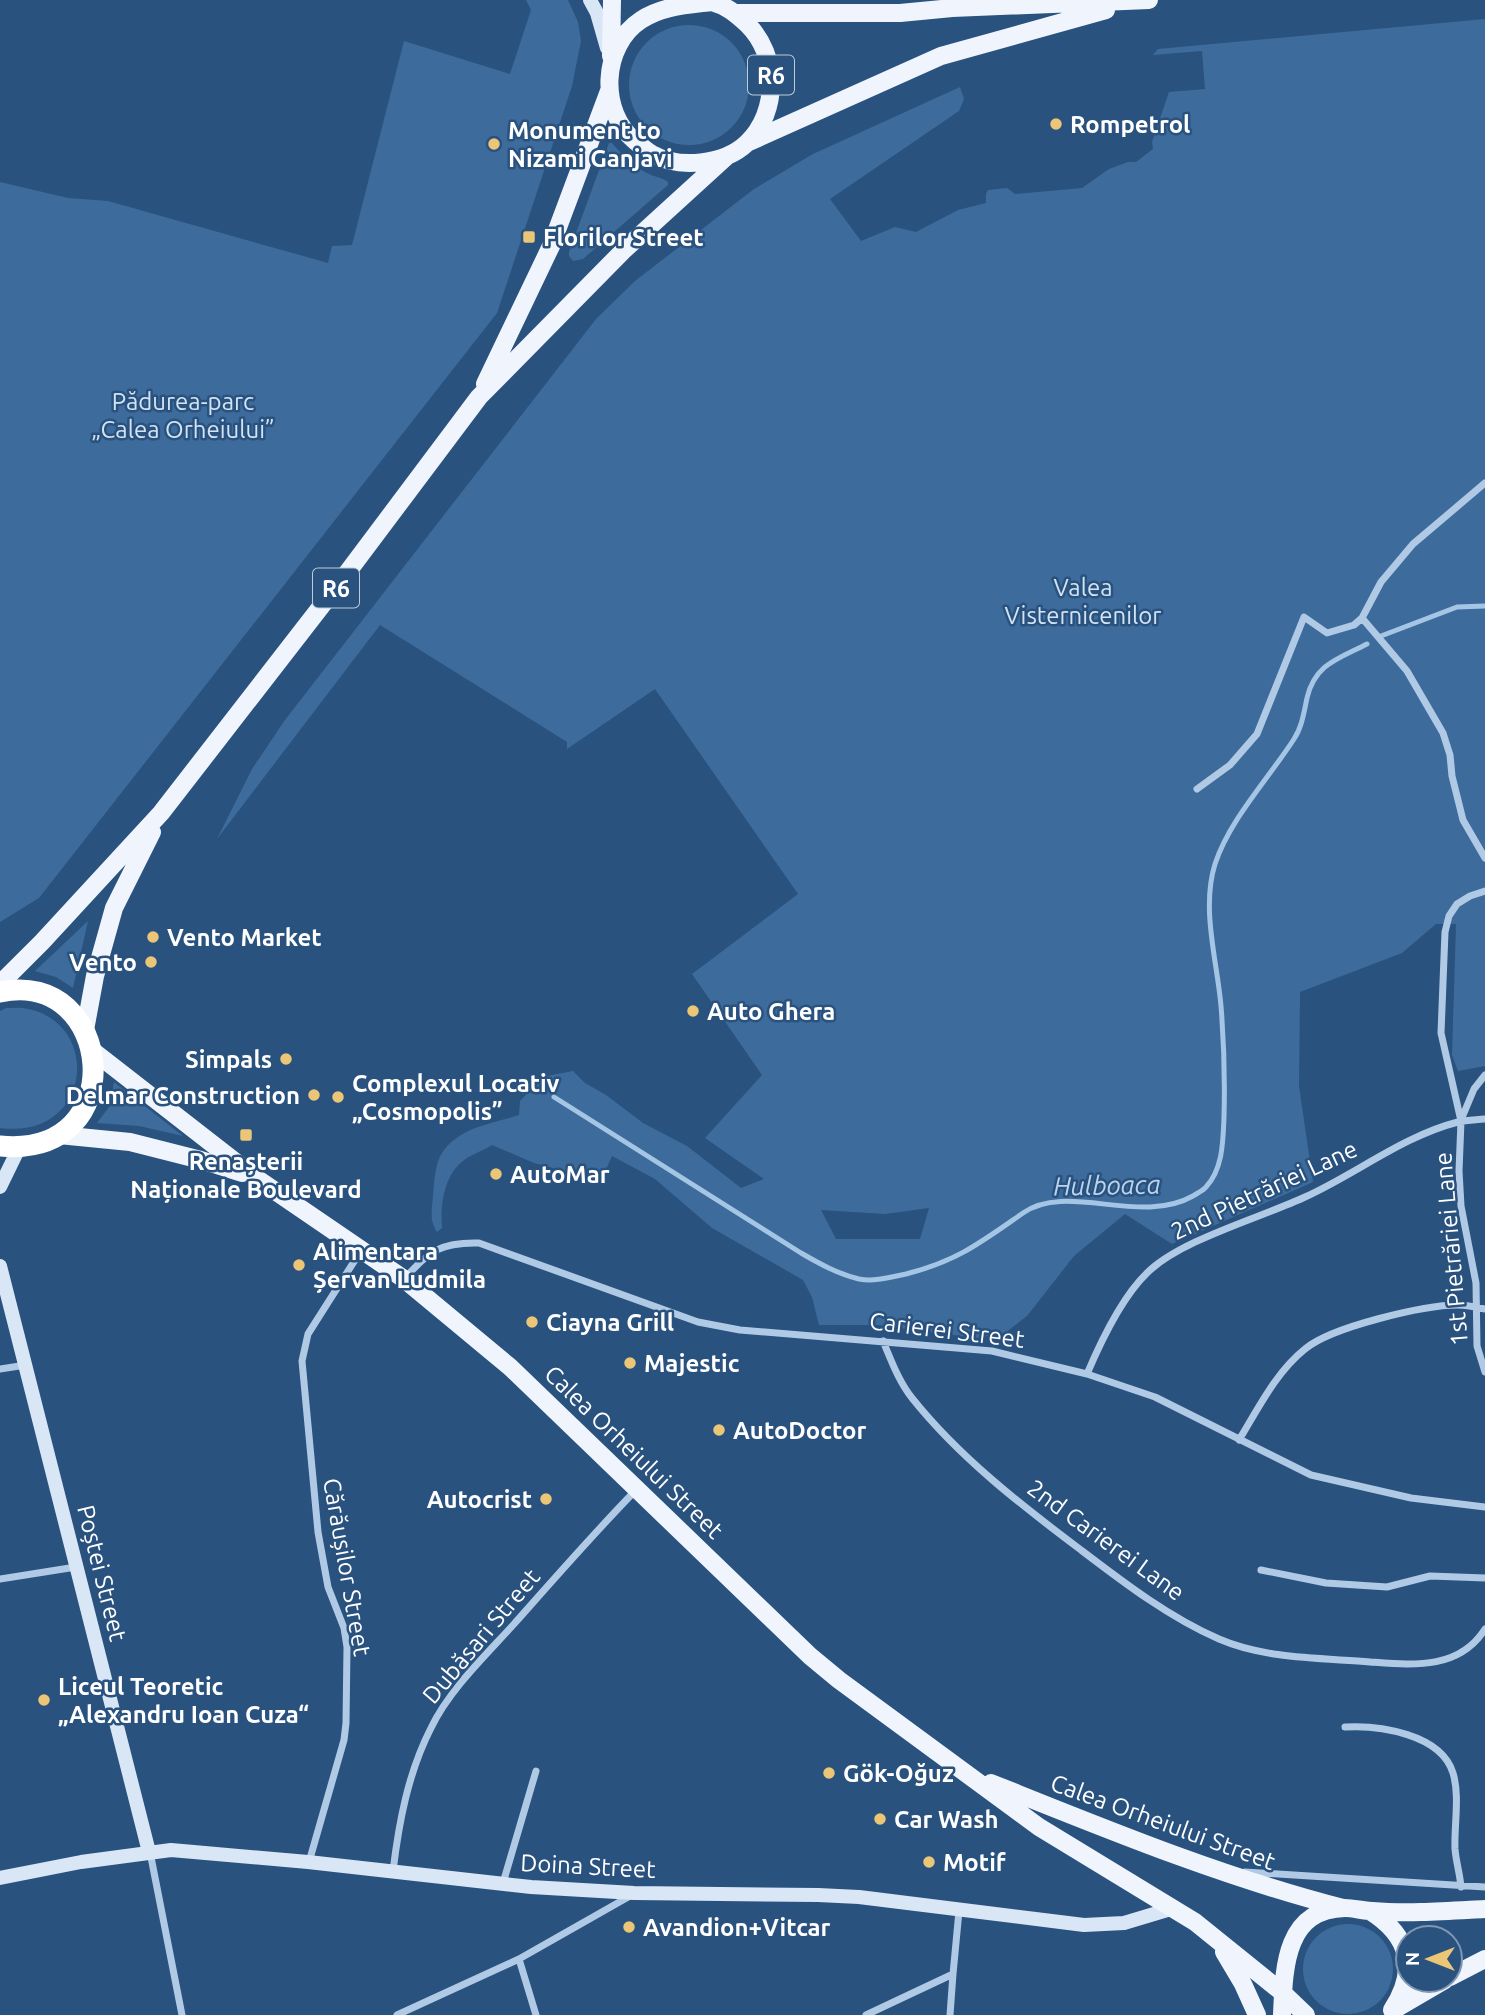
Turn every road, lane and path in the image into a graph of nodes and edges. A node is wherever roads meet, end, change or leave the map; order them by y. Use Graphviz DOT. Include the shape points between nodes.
graph roads {
  1 [pos="590,0"];
  2 [pos="612,0"];
  3 [pos="709,1"];
  4 [pos="1141,1"];
  5 [pos="900,6"];
  6 [pos="735,13"];
  7 [pos="611,63"];
  8 [pos="610,91"];
  9 [pos="747,144"];
  10 [pos="727,156"];
  11 [pos="479,397"];
  12 [pos="1485,483"];
  13 [pos="1362,618"];
  14 [pos="1197,789"];
  15 [pos="161,813"];
  16 [pos="1485,858"];
  17 [pos="1485,891"];
  18 [pos="0,984"];
  19 [pos="0,992"];
  20 [pos="85,1030"];
  21 [pos="93,1051"];
  22 [pos="1485,1075"];
  23 [pos="1485,1119"];
  24 [pos="1461,1121"];
  25 [pos="59,1135"];
  26 [pos="9,1147"];
  27 [pos="256,1178"];
  28 [pos="0,1187"];
  29 [pos="362,1249"];
  30 [pos="0,1266"];
  31 [pos="404,1279"];
  32 [pos="1476,1307"];
  33 [pos="1485,1309"];
  34 [pos="883,1341"];
  35 [pos="26,1365"];
  36 [pos="0,1369"];
  37 [pos="1485,1372"];
  38 [pos="1087,1374"];
  39 [pos="1239,1440"];
  40 [pos="637,1489"];
  41 [pos="1485,1507"];
  42 [pos="77,1567"];
  43 [pos="1261,1570"];
  44 [pos="1485,1578"];
  45 [pos="0,1579"];
  46 [pos="1485,1629"];
  47 [pos="1345,1727"];
  48 [pos="536,1771"];
  49 [pos="969,1774"];
  50 [pos="149,1852"];
  51 [pos="308,1862"];
  52 [pos="1222,1871"];
  53 [pos="393,1873"];
  54 [pos="0,1878"];
  55 [pos="503,1884"];
  56 [pos="1461,1887"];
  57 [pos="1485,1887"];
  58 [pos="635,1893"];
  59 [pos="1174,1908"];
  60 [pos="1343,1908"];
  61 [pos="1485,1909"];
  62 [pos="959,1911"];
  63 [pos="1370,1911"];
  64 [pos="1217,1940"];
  65 [pos="519,1959"];
  66 [pos="1485,1959"];
  67 [pos="1464,1970"];
  68 [pos="953,1974"];
  69 [pos="1283,1993"];
  70 [pos="1422,1994"];
  71 [pos="1390,2013"];
  72 [pos="183,2015"];
  73 [pos="397,2015"];
  74 [pos="536,2015"];
  75 [pos="866,2015"];
  76 [pos="950,2015"];
  77 [pos="1257,2015"];
  78 [pos="1282,2015"];
  79 [pos="1306,2015"];
  1 -- 7 [label="main road"];
  2 -- 7 [label="main road"];
  3 -- 6 [label="main road, R6"];
  3 -- 7 [label="main road" via="672,7 637,22"];
  4 -- 5 [label="main road, R6"];
  4 -- 9 [label="main road" via="942,57"];
  5 -- 6 [label="main road, R6"];
  6 -- 9 [label="main road, R6" via="757,33 769,60 772,89 764,118"];
  7 -- 8 [label="main road, R6"];
  8 -- 10 [label="main road, R6" via="617,117 631,138 652,154 677,163"];
  8 -- 11 [label="main road, R6" via="551,246"];
  9 -- 10 [label="main road, R6"];
  10 -- 11 [label="main road, R6" via="625,249"];
  11 -- 15 [label="main road, R6"];
  12 -- 13 [label="street" via="1413,544 1381,582"];
  13 -- 14 [label="street" via="1327,633 1304,617 1257,734 1230,765"];
  13 -- 16 [label="street" via="1407,671 1443,733 1463,820"];
  15 -- 18 [label="main road, R6"];
  15 -- 20 [label="main road, R6" via="114,908"];
  17 -- 24 [label="street" via="1457,904 1445,932 1441,1033"];
  19 -- 20 [label="highway" via="33,992 54,999"];
  20 -- 21 [label="highway"];
  21 -- 25 [label="highway" via="89,1098 77,1119"];
  21 -- 27 [label="main road, Calea Orheiului Street"];
  22 -- 24 [label="street"];
  23 -- 24 [label="street, 2nd Pietrăriei Lane"];
  24 -- 32 [label="street, 1st Pietrăriei Lane" via="1461,1206 1476,1283"];
  24 -- 38 [label="street, 2nd Pietrăriei Lane" via="1388,1152 1308,1196 1174,1253 1147,1273 1133,1291 1101,1341"];
  25 -- 26 [label="highway" via="47,1142"];
  25 -- 27 [label="main road, Calea Orheiului Street" via="130,1142"];
  26 -- 28 [label="main road"];
  27 -- 29 [label="main road, Calea Orheiului Street"];
  29 -- 31 [label="main road, Calea Orheiului Street"];
  29 -- 51 [label="street, Cărăușilor Street" via="308,1334 302,1362 318,1532 328,1587 347,1647 344,1740"];
  30 -- 35 [label="main road, Poștei Street"];
  31 -- 34 [label="street, Carierei Street" via="425,1255 438,1248 479,1243 698,1322 740,1330"];
  31 -- 40 [label="main road, Calea Orheiului Street" via="510,1367"];
  32 -- 33 [label="street"];
  32 -- 37 [label="street, 1st Pietrăriei Lane" via="1477,1346"];
  32 -- 39 [label="street" via="1430,1308 1323,1337 1288,1365"];
  34 -- 38 [label="street, Carierei Street" via="992,1351"];
  34 -- 46 [label="street, 2nd Carierei Lane" via="910,1396 957,1448 1124,1583 1219,1639 1257,1651 1413,1663 1454,1657 1477,1642"];
  35 -- 36 [label="street"];
  35 -- 42 [label="main road, Poștei Street"];
  38 -- 39 [label="street, Carierei Street" via="1156,1397"];
  39 -- 41 [label="street, Carierei Street" via="1311,1475 1397,1496"];
  40 -- 49 [label="main road, Calea Orheiului Street" via="810,1656"];
  40 -- 53 [label="street, Dubăsari Street" via="442,1709 408,1789"];
  42 -- 45 [label="street"];
  42 -- 50 [label="main road, Poștei Street"];
  43 -- 44 [label="street" via="1326,1583 1387,1587 1430,1576"];
  47 -- 56 [label="street" via="1397,1733 1421,1740 1443,1755 1454,1774 1455,1850"];
  48 -- 55 [label="street"];
  49 -- 52 [label="main road, Calea Orheiului Street"];
  49 -- 59 [label="main road, Calea Orheiului Street" via="1039,1827"];
  50 -- 51 [label="main road, Doina Street"];
  50 -- 54 [label="main road, Doina Street"];
  50 -- 72 [label="street, Poștei Street"];
  51 -- 53 [label="main road, Doina Street"];
  52 -- 56 [label="street"];
  52 -- 60 [label="main road, Calea Orheiului Street"];
  53 -- 55 [label="main road, Doina Street"];
  55 -- 58 [label="main road, Doina Street"];
  56 -- 57 [label="street"];
  58 -- 62 [label="main road, Doina Street" via="818,1895"];
  58 -- 65 [label="street"];
  59 -- 62 [label="main road, Doina Street" via="1105,1925"];
  59 -- 64 [label="main road, Calea Orheiului Street"];
  60 -- 63 [label="main road, Calea Orheiului Street"];
  60 -- 69 [label="main road" via="1313,1917 1300,1929 1286,1960"];
  61 -- 63 [label="main road, Calea Orheiului Street"];
  62 -- 68 [label="street"];
  63 -- 71 [label="main road" via="1392,1928 1406,1952 1404,1993"];
  64 -- 69 [label="main road, Calea Orheiului Street"];
  64 -- 77 [label="main road"];
  65 -- 73 [label="street"];
  65 -- 74 [label="street"];
  66 -- 67 [label="main road"];
  68 -- 75 [label="street"];
  68 -- 76 [label="street"];
  69 -- 78 [label="main road"];
  69 -- 79 [label="main road, Calea Orheiului Street"];
  70 -- 71 [label="main road"];
}
